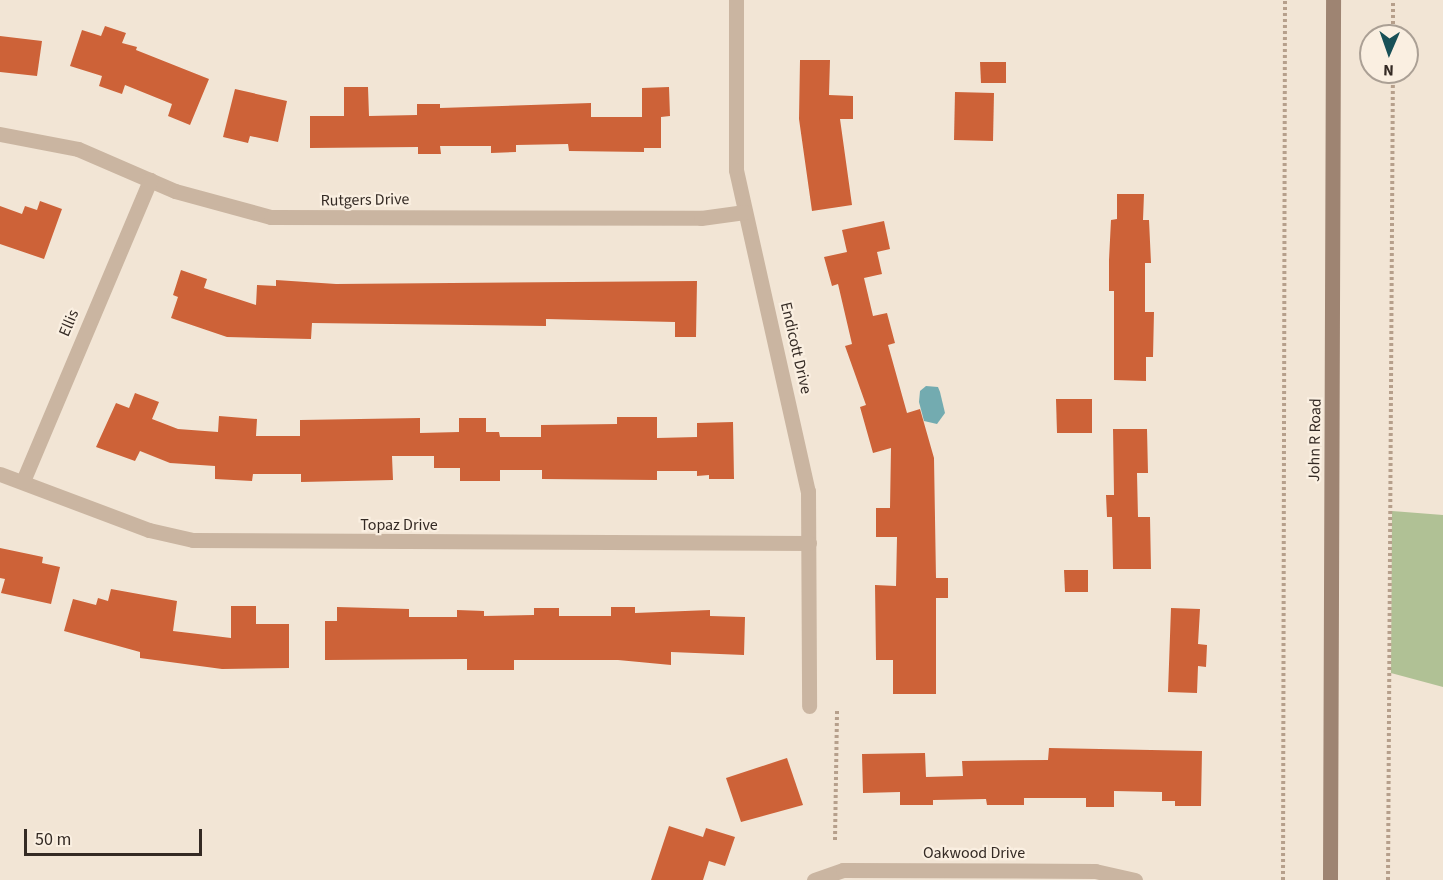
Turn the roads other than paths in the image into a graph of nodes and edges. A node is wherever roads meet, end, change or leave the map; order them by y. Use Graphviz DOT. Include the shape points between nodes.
graph roads {
  1 [pos="736,0"];
  2 [pos="1333,0"];
  3 [pos="0,134"];
  4 [pos="150,180"];
  5 [pos="745,212"];
  6 [pos="0,474"];
  7 [pos="23,481"];
  8 [pos="809,543"];
  9 [pos="809,706"];
  10 [pos="814,880"];
  11 [pos="1135,880"];
  12 [pos="1330,880"];
  1 -- 5 [label="street, Endicott Drive" via="735,147"];
  2 -- 12 [label="main road, John R Road"];
  3 -- 4 [label="street, Rutgers Drive" via="78,149"];
  4 -- 5 [label="street, Rutgers Drive" via="238,211 304,219 710,217"];
  4 -- 7 [label="street, Ellis"];
  5 -- 8 [label="street, Endicott Drive" via="806,479"];
  6 -- 7 [label="street, Topaz Drive"];
  7 -- 8 [label="street, Topaz Drive" via="149,530 193,540"];
  8 -- 9 [label="street, Endicott Drive"];
  10 -- 11 [label="street, Oakwood Drive" via="825,873 843,870 1095,871"];
}
